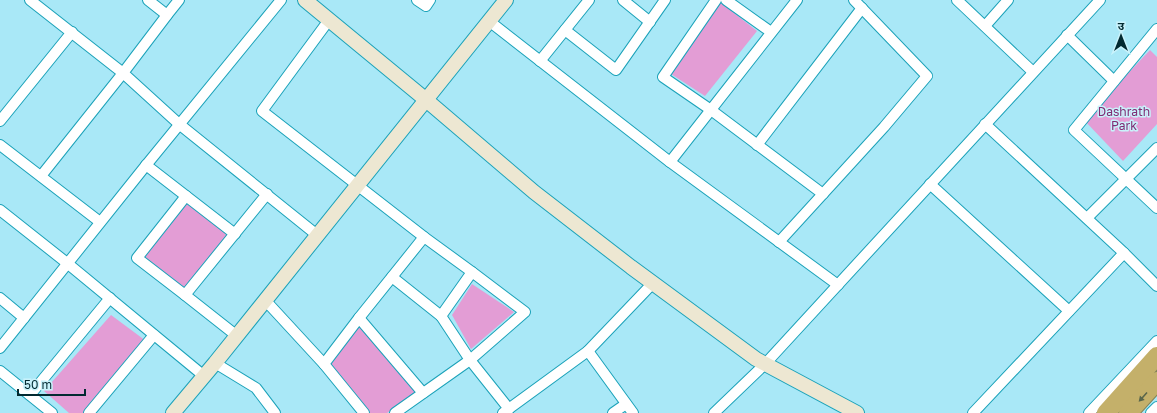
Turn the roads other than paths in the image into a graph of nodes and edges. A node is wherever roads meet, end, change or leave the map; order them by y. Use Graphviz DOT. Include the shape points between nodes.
graph roads {
  1 [pos="30,0"];
  2 [pos="148,0"];
  3 [pos="179,0"];
  4 [pos="281,0"];
  5 [pos="304,0"];
  6 [pos="417,0"];
  7 [pos="430,0"];
  8 [pos="506,0"];
  9 [pos="589,0"];
  10 [pos="623,0"];
  11 [pos="665,0"];
  12 [pos="716,0"];
  13 [pos="726,0"];
  14 [pos="797,0"];
  15 [pos="854,0"];
  16 [pos="957,0"];
  17 [pos="1008,0"];
  18 [pos="1100,0"];
  19 [pos="862,8"];
  20 [pos="167,14"];
  21 [pos="329,20"];
  22 [pos="489,21"];
  23 [pos="650,22"];
  24 [pos="985,26"];
  25 [pos="565,30"];
  26 [pos="72,32"];
  27 [pos="771,32"];
  28 [pos="1068,35"];
  29 [pos="1155,36"];
  30 [pos="540,61"];
  31 [pos="1033,72"];
  32 [pos="123,73"];
  33 [pos="1114,81"];
  34 [pos="425,99"];
  35 [pos="711,110"];
  36 [pos="0,121"];
  37 [pos="179,124"];
  38 [pos="985,124"];
  39 [pos="757,144"];
  40 [pos="0,145"];
  41 [pos="1157,148"];
  42 [pos="670,162"];
  43 [pos="146,165"];
  44 [pos="41,176"];
  45 [pos="1126,180"];
  46 [pos="930,184"];
  47 [pos="357,185"];
  48 [pos="266,194"];
  49 [pos="823,194"];
  50 [pos="186,196"];
  51 [pos="1157,208"];
  52 [pos="0,210"];
  53 [pos="1087,218"];
  54 [pos="100,222"];
  55 [pos="235,234"];
  56 [pos="317,235"];
  57 [pos="424,237"];
  58 [pos="779,242"];
  59 [pos="1124,253"];
  60 [pos="68,263"];
  61 [pos="472,272"];
  62 [pos="392,277"];
  63 [pos="653,283"];
  64 [pos="838,285"];
  65 [pos="1157,286"];
  66 [pos="186,295"];
  67 [pos="0,298"];
  68 [pos="110,298"];
  69 [pos="265,300"];
  70 [pos="1069,311"];
  71 [pos="441,316"];
  72 [pos="24,318"];
  73 [pos="359,318"];
  74 [pos="154,335"];
  75 [pos="237,336"];
  76 [pos="1157,341"];
  77 [pos="0,348"];
  78 [pos="588,350"];
  79 [pos="1157,356"];
  80 [pos="470,360"];
  81 [pos="215,363"];
  82 [pos="324,364"];
  83 [pos="765,364"];
  84 [pos="0,371"];
  85 [pos="204,376"];
  86 [pos="1157,381"];
  87 [pos="423,393"];
  88 [pos="30,395"];
  89 [pos="626,404"];
  90 [pos="1157,407"];
  91 [pos="506,411"];
  92 [pos="272,412"];
  93 [pos="52,413"];
  94 [pos="89,413"];
  95 [pos="173,413"];
  96 [pos="364,413"];
  97 [pos="395,413"];
  98 [pos="613,413"];
  99 [pos="632,413"];
  100 [pos="714,413"];
  101 [pos="857,413"];
  102 [pos="974,413"];
  103 [pos="1089,413"];
  104 [pos="1106,413"];
  105 [pos="1128,413"];
  106 [pos="1151,413"];
  1 -- 26 [label="street"];
  2 -- 20 [label="street"];
  3 -- 20 [label="street"];
  4 -- 37 [label="street"];
  5 -- 21 [label="street"];
  6 -- 7 [label="street" via="426,6"];
  8 -- 22 [label="street"];
  9 -- 25 [label="street"];
  10 -- 23 [label="street"];
  11 -- 23 [label="street"];
  12 -- 35 [label="street" via="664,77"];
  13 -- 27 [label="street"];
  14 -- 27 [label="street"];
  15 -- 19 [label="street"];
  16 -- 24 [label="street"];
  17 -- 24 [label="street"];
  18 -- 28 [label="street"];
  19 -- 39 [label="street"];
  19 -- 49 [label="street" via="927,76"];
  20 -- 32 [label="street"];
  21 -- 34 [label="street"];
  21 -- 47 [label="street" via="262,111"];
  22 -- 30 [label="street"];
  22 -- 34 [label="street"];
  23 -- 25 [label="street" via="616,70"];
  24 -- 31 [label="street"];
  25 -- 30 [label="street"];
  26 -- 32 [label="street"];
  26 -- 36 [label="street"];
  27 -- 35 [label="street"];
  28 -- 31 [label="street"];
  28 -- 33 [label="street"];
  29 -- 33 [label="street"];
  30 -- 42 [label="street"];
  31 -- 38 [label="street"];
  32 -- 37 [label="street"];
  32 -- 44 [label="street"];
  33 -- 45 [label="street" via="1074,130"];
  34 -- 47 [label="street"];
  34 -- 63 [label="street" via="534,192"];
  35 -- 39 [label="street"];
  35 -- 42 [label="street"];
  37 -- 43 [label="street"];
  37 -- 48 [label="street"];
  38 -- 46 [label="street"];
  38 -- 53 [label="street"];
  39 -- 49 [label="street"];
  40 -- 44 [label="street"];
  41 -- 45 [label="street"];
  42 -- 58 [label="street"];
  43 -- 50 [label="street"];
  43 -- 54 [label="street"];
  44 -- 54 [label="street"];
  45 -- 51 [label="street"];
  45 -- 53 [label="street"];
  46 -- 64 [label="street"];
  46 -- 70 [label="street"];
  47 -- 56 [label="street"];
  47 -- 57 [label="street"];
  48 -- 55 [label="street"];
  48 -- 56 [label="street"];
  49 -- 58 [label="street"];
  50 -- 55 [label="street"];
  50 -- 66 [label="street" via="137,258"];
  52 -- 60 [label="street"];
  53 -- 59 [label="street"];
  54 -- 60 [label="street"];
  55 -- 66 [label="street"];
  56 -- 69 [label="street"];
  57 -- 61 [label="street"];
  57 -- 62 [label="street"];
  58 -- 64 [label="street"];
  59 -- 65 [label="street"];
  59 -- 70 [label="street"];
  60 -- 68 [label="street"];
  60 -- 72 [label="street"];
  61 -- 71 [label="street"];
  61 -- 80 [label="street" via="525,312"];
  62 -- 71 [label="street"];
  62 -- 73 [label="street"];
  63 -- 78 [label="street"];
  63 -- 83 [label="street" via="756,360"];
  64 -- 83 [label="street"];
  66 -- 75 [label="street"];
  67 -- 72 [label="street"];
  68 -- 74 [label="street"];
  68 -- 88 [label="street"];
  69 -- 75 [label="street"];
  69 -- 82 [label="street"];
  70 -- 102 [label="street"];
  71 -- 80 [label="street"];
  72 -- 77 [label="street"];
  73 -- 82 [label="street"];
  73 -- 87 [label="street"];
  74 -- 85 [label="street"];
  74 -- 94 [label="street"];
  75 -- 81 [label="street"];
  76 -- 103 [label="street"];
  78 -- 89 [label="street"];
  78 -- 91 [label="street"];
  79 -- 104 [label="highway"];
  80 -- 87 [label="street"];
  80 -- 91 [label="street"];
  81 -- 85 [label="street"];
  81 -- 92 [label="street" via="256,388"];
  82 -- 96 [label="street"];
  83 -- 100 [label="street"];
  83 -- 101 [label="street"];
  84 -- 88 [label="street"];
  85 -- 95 [label="street"];
  86 -- 105 [label="highway, one-way"];
  87 -- 97 [label="street"];
  88 -- 93 [label="street"];
  89 -- 98 [label="street"];
  89 -- 99 [label="street"];
  90 -- 106 [label="street"];
}
